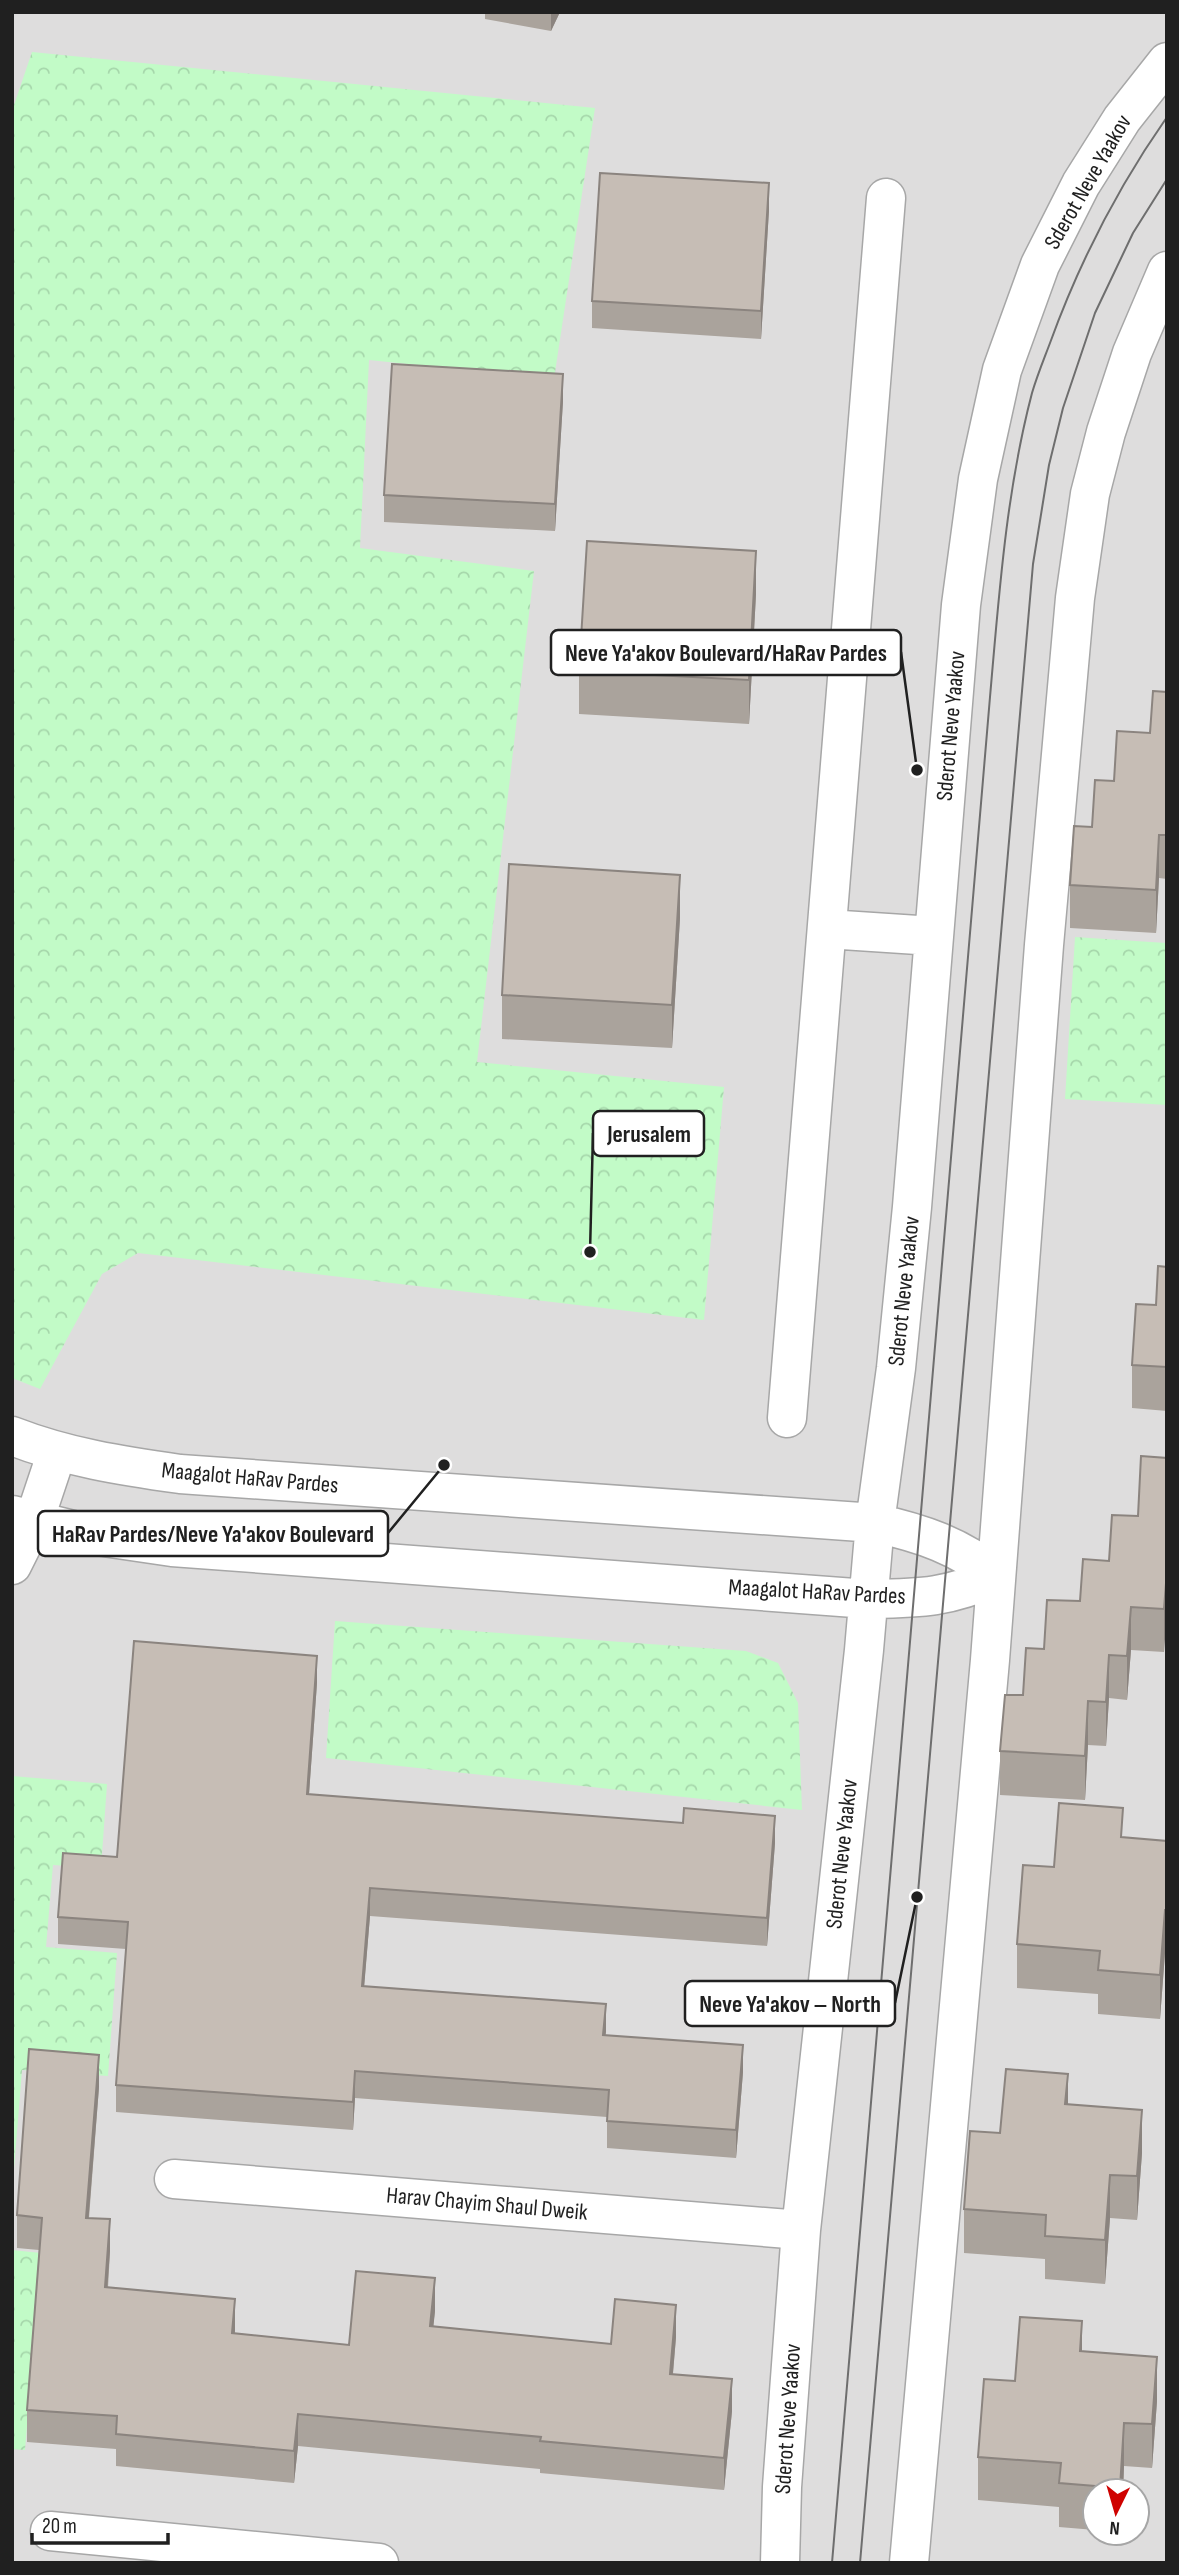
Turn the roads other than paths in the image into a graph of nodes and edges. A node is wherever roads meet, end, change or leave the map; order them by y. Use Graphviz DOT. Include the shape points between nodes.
graph roads {
  1 [pos="1167,62"];
  2 [pos="886,198"];
  3 [pos="1167,271"];
  4 [pos="827,929"];
  5 [pos="933,936"];
  6 [pos="787,1418"];
  7 [pos="12,1436"];
  8 [pos="57,1452"];
  9 [pos="23,1518"];
  10 [pos="875,1523"];
  11 [pos="12,1565"];
  12 [pos="996,1576"];
  13 [pos="869,1599"];
  14 [pos="174,2179"];
  15 [pos="801,2230"];
  16 [pos="50,2531"];
  17 [pos="379,2563"];
  18 [pos="780,2563"];
  19 [pos="909,2563"];
  1 -- 5 [label="street, Sderot Neve Yaakov" via="1122,119 1081,184 1040,265 1002,370 978,479 961,605"];
  2 -- 4 [label="street"];
  3 -- 12 [label="street" via="1132,353 1106,432 1090,494 1075,598"];
  4 -- 5 [label="street"];
  4 -- 6 [label="street"];
  5 -- 10 [label="street, Sderot Neve Yaakov" via="912,1207"];
  7 -- 8 [label="street, Maagalot HaRav Pardes"];
  8 -- 9 [label="street"];
  8 -- 10 [label="street, Maagalot HaRav Pardes" via="180,1474"];
  9 -- 11 [label="street"];
  9 -- 13 [label="street, Maagalot HaRav Pardes" via="97,1536 172,1547"];
  10 -- 12 [label="street, Maagalot HaRav Pardes" via="948,1544"];
  10 -- 13 [label="street, Sderot Neve Yaakov"];
  12 -- 13 [label="street, Maagalot HaRav Pardes" via="944,1595"];
  12 -- 19 [label="street"];
  13 -- 15 [label="street, Sderot Neve Yaakov"];
  14 -- 15 [label="street, Harav Chayim Shaul Dweik"];
  15 -- 18 [label="street, Sderot Neve Yaakov"];
  16 -- 17 [label="street"];
}
